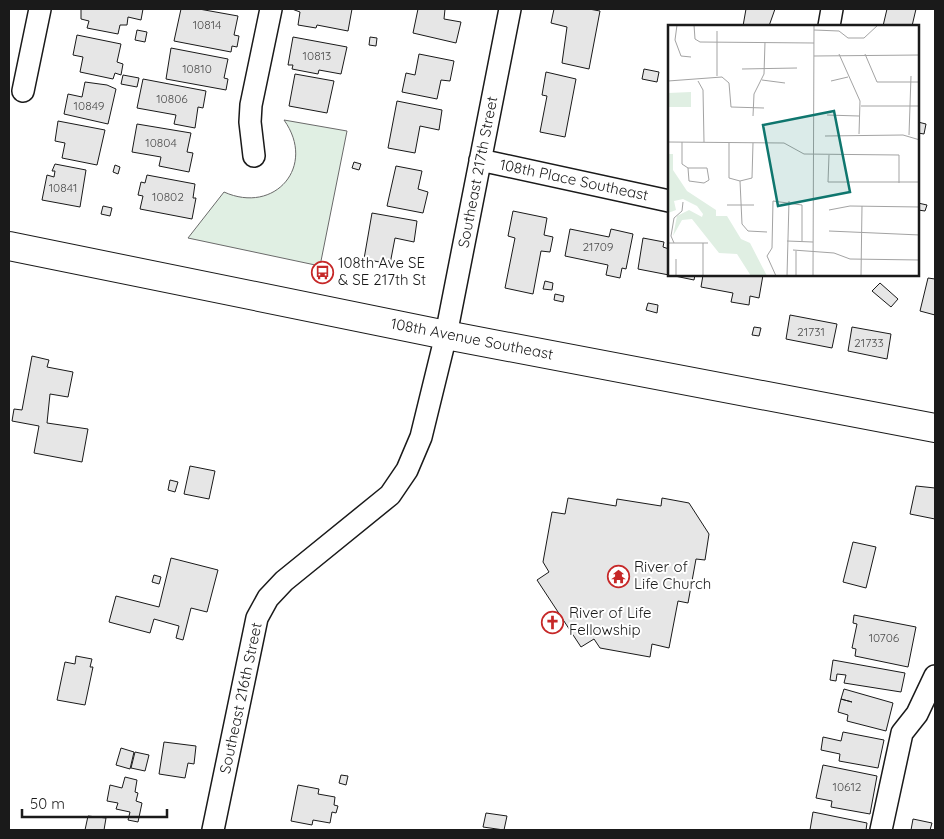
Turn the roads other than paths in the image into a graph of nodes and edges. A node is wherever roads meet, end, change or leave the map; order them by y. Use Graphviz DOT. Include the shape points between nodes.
graph roads {
  1 [pos="40,9"];
  2 [pos="271,9"];
  3 [pos="510,9"];
  4 [pos="832,9"];
  5 [pos="829,25"];
  6 [pos="23,91"];
  7 [pos="254,156"];
  8 [pos="480,160"];
  9 [pos="668,200"];
  10 [pos="9,246"];
  11 [pos="446,335"];
  12 [pos="935,428"];
  13 [pos="935,676"];
  14 [pos="926,716"];
  15 [pos="214,830"];
  16 [pos="882,830"];
  1 -- 6 [label="street"];
  2 -- 7 [label="street" via="251,105"];
  3 -- 8 [label="street, Southeast 217th Street"];
  4 -- 5 [label="street"];
  8 -- 9 [label="street, 108th Place Southeast"];
  8 -- 11 [label="street, Southeast 217th Street"];
  10 -- 11 [label="main road, 108th Avenue Southeast"];
  11 -- 12 [label="main road, 108th Avenue Southeast"];
  11 -- 15 [label="street, Southeast 216th Street" via="421,437 407,470 390,495 284,581 268,598 257,618"];
  13 -- 14 [label="street"];
  14 -- 16 [label="street" via="902,733"];
}
